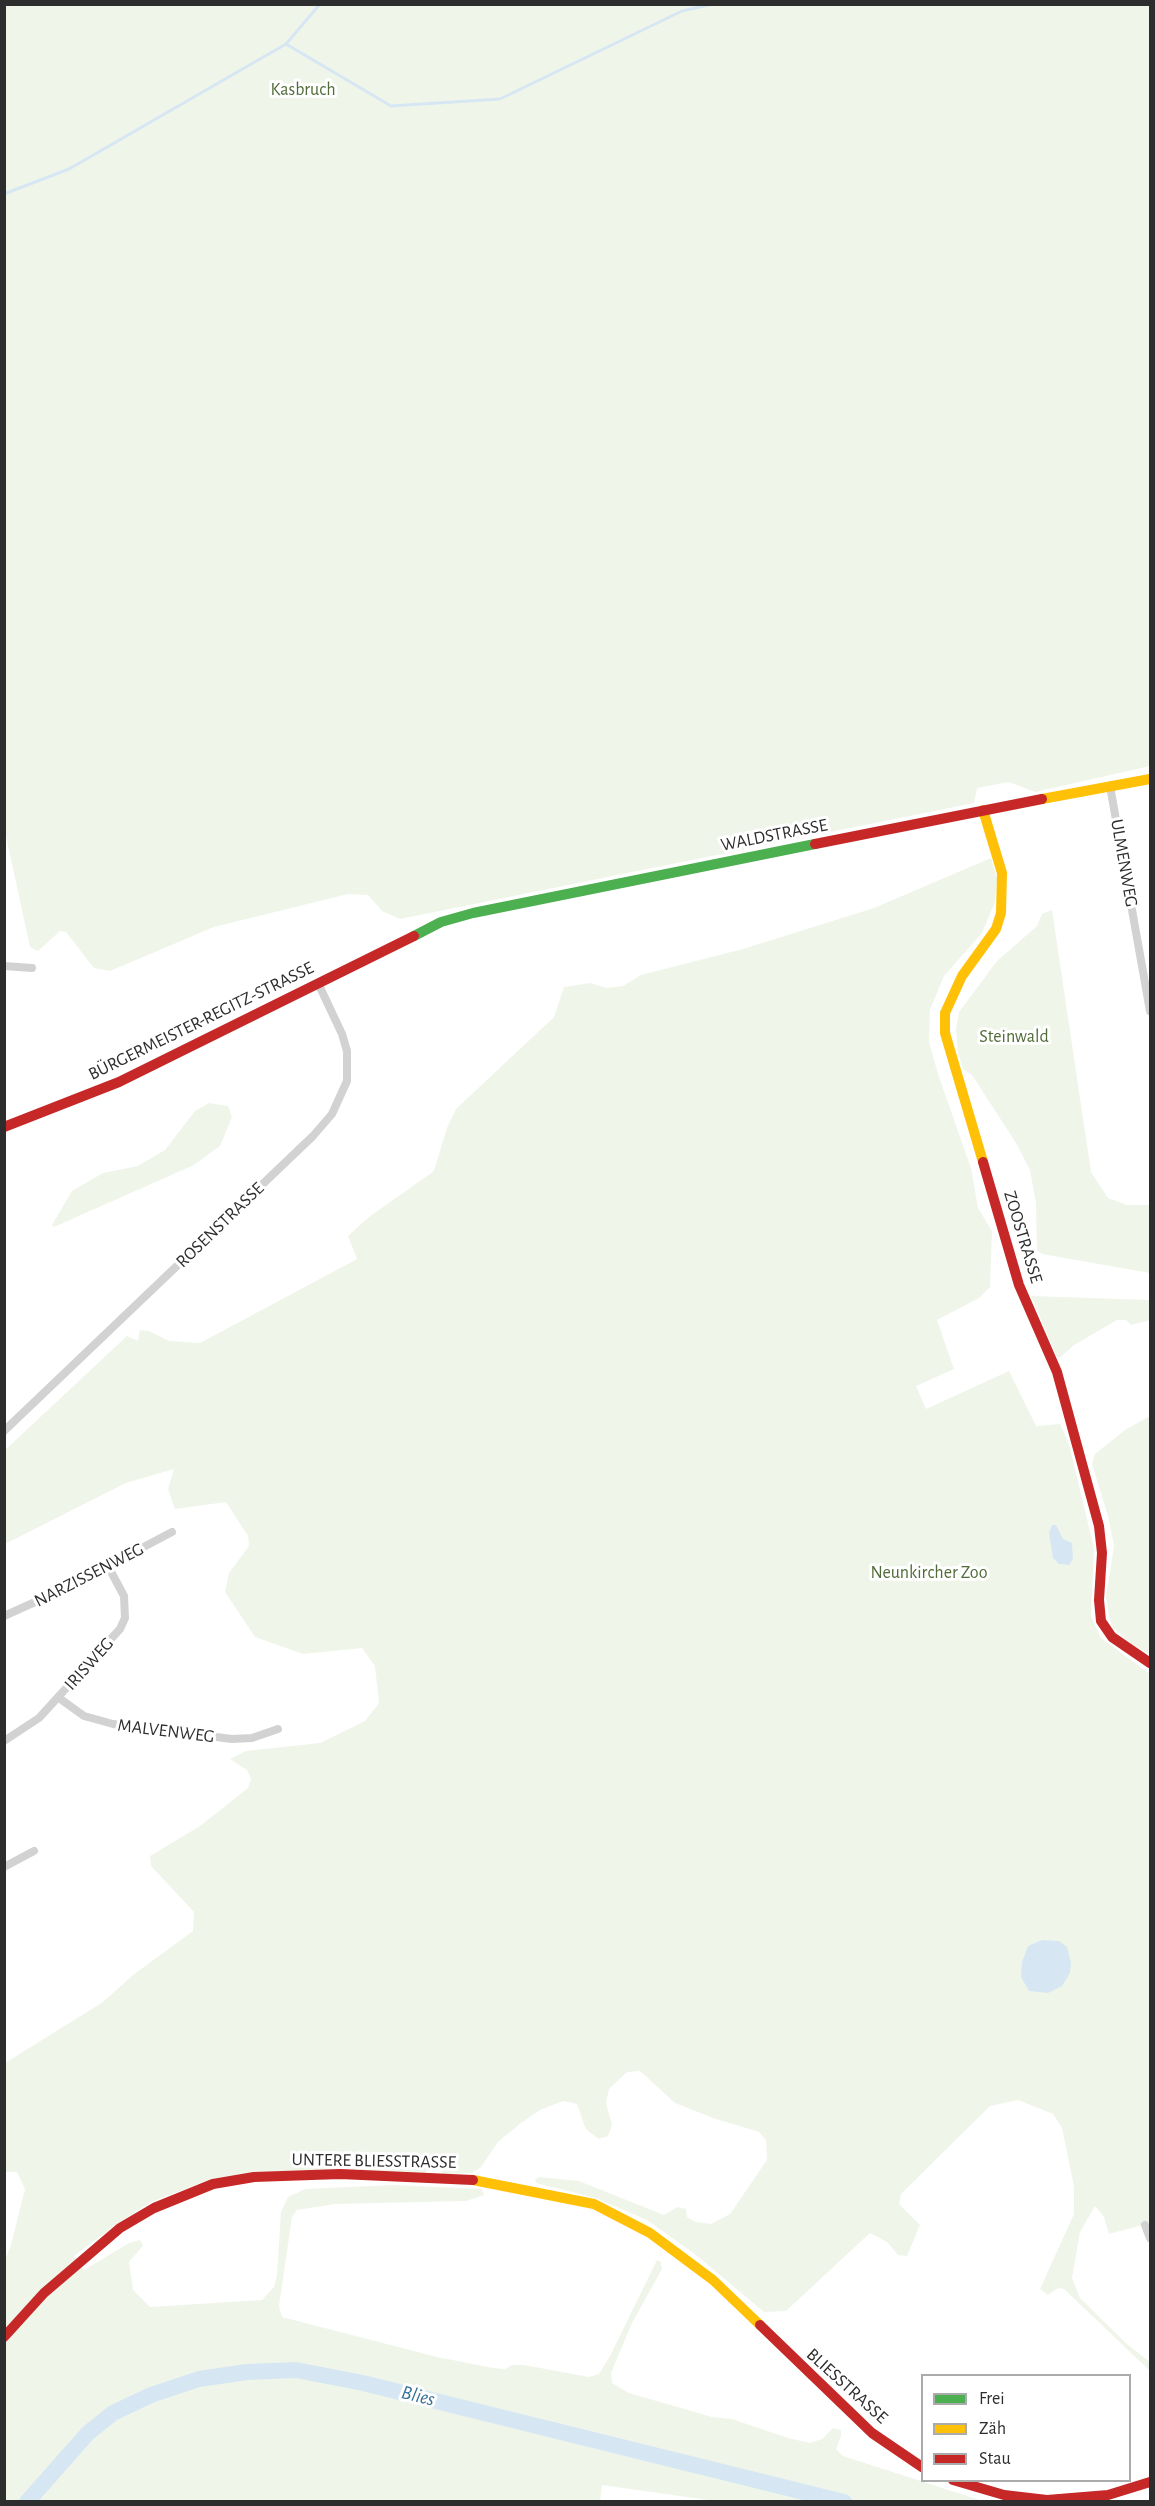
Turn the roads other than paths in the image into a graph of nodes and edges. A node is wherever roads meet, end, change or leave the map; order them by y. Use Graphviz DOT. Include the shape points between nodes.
graph roads {
  1 [pos="1150,779"];
  2 [pos="1110,786"];
  3 [pos="983,810"];
  4 [pos="408,937"];
  5 [pos="4,966"];
  6 [pos="32,968"];
  7 [pos="318,983"];
  8 [pos="1150,1011"];
  9 [pos="4,1126"];
  10 [pos="4,1431"];
  11 [pos="172,1532"];
  12 [pos="108,1566"];
  13 [pos="4,1616"];
  14 [pos="1150,1663"];
  15 [pos="59,1698"];
  16 [pos="278,1729"];
  17 [pos="4,1741"];
  18 [pos="34,1851"];
  19 [pos="4,1867"];
  20 [pos="1145,2225"];
  21 [pos="1150,2238"];
  22 [pos="755,2322"];
  23 [pos="4,2337"];
  24 [pos="921,2466"];
  25 [pos="957,2482"];
  26 [pos="1150,2482"];
  1 -- 2 [label="street, WALDSTRASSE"];
  2 -- 3 [label="street, WALDSTRASSE"];
  2 -- 8 [label="street, ULMENWEG"];
  3 -- 4 [label="street, WALDSTRASSE" via="473,912"];
  3 -- 14 [label="street, ZOOSTRASSE" via="1002,873 1002,913 996,929 950,999 945,1033 1019,1285 1057,1372 1099,1526 1101,1621 1112,1637"];
  4 -- 7 [label="street, BÜRGERMEISTER-REGITZ-STRASSE"];
  5 -- 6 [label="street"];
  7 -- 9 [label="street, BÜRGERMEISTER-REGITZ-STRASSE" via="119,1082"];
  7 -- 10 [label="street, ROSENSTRASSE" via="342,1034 348,1061 347,1082 332,1114 308,1142"];
  11 -- 12 [label="street, NARZISSENWEG"];
  12 -- 13 [label="street, NARZISSENWEG"];
  12 -- 15 [label="street, IRISWEG" via="124,1596 124,1618 111,1640"];
  15 -- 16 [label="street, MALVENWEG" via="84,1716 113,1724 232,1739 252,1738"];
  15 -- 17 [label="street, IRISWEG" via="39,1718"];
  18 -- 19 [label="street"];
  20 -- 21 [label="street"];
  22 -- 23 [label="street, UNTERE BLIESSTRASSE" via="713,2280 673,2249 594,2204 483,2181 340,2174 254,2177 213,2184 154,2208 120,2228 76,2263"];
  22 -- 24 [label="street, BLIESSTRASSE" via="872,2433"];
  25 -- 26 [label="street" via="1004,2495 1047,2500 1107,2495"];
}
